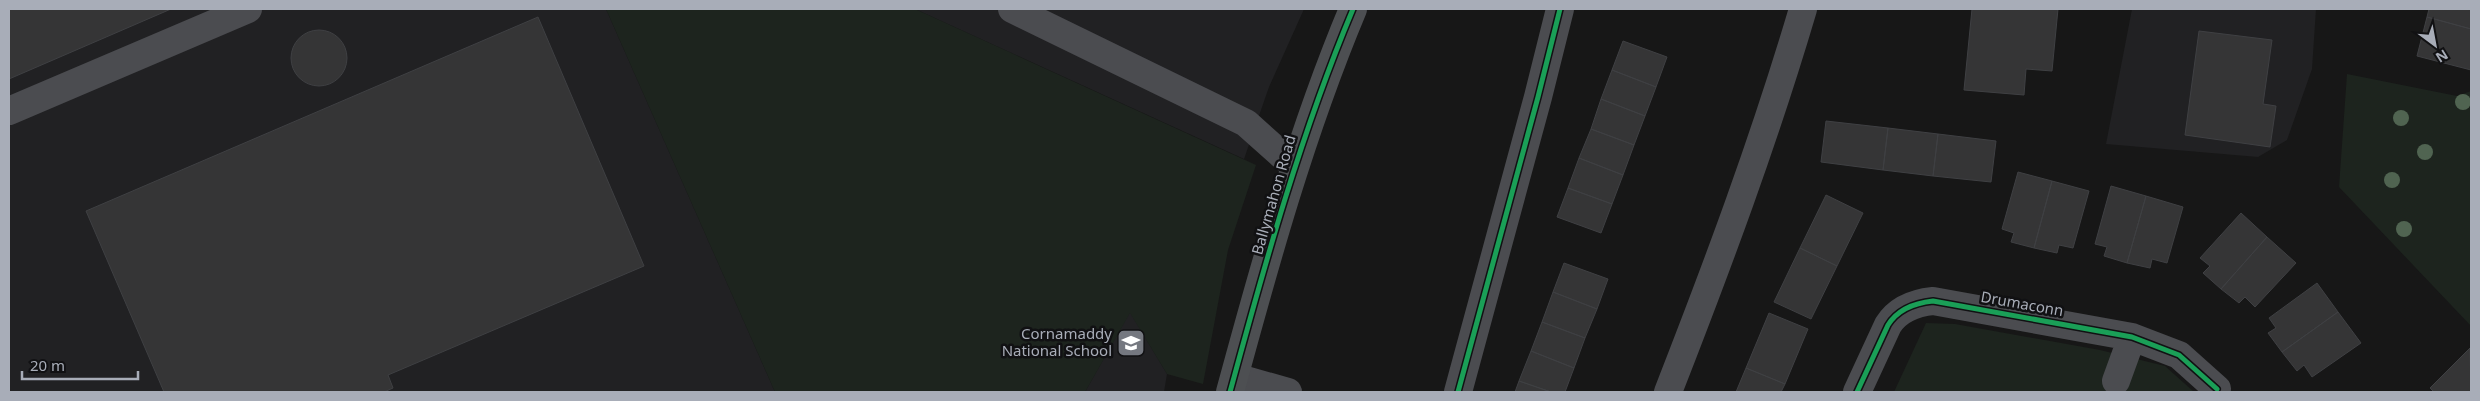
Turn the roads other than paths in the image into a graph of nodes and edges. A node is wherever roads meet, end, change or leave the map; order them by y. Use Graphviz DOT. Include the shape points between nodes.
graph roads {
  1 [pos="248,9"];
  2 [pos="1012,9"];
  3 [pos="1353,9"];
  4 [pos="1560,9"];
  5 [pos="1803,9"];
  6 [pos="9,111"];
  7 [pos="1294,166"];
  8 [pos="2132,337"];
  9 [pos="2116,381"];
  10 [pos="1233,384"];
  11 [pos="2217,389"];
  12 [pos="1288,392"];
  13 [pos="1458,392"];
  14 [pos="1668,392"];
  15 [pos="1857,392"];
  1 -- 6 [label="street"];
  2 -- 7 [label="street" via="1246,123"];
  3 -- 7 [label="main road, Ballymahon Road" via="1325,76"];
  4 -- 13 [label="street"];
  5 -- 14 [label="street" via="1774,108 1732,228"];
  7 -- 10 [label="main road, Ballymahon Road"];
  8 -- 9 [label="street"];
  8 -- 11 [label="street, Drumaconn" via="2179,355"];
  8 -- 15 [label="street, Drumaconn" via="1942,302 1918,302 1894,316"];
  10 -- 12 [label="street"];
}
